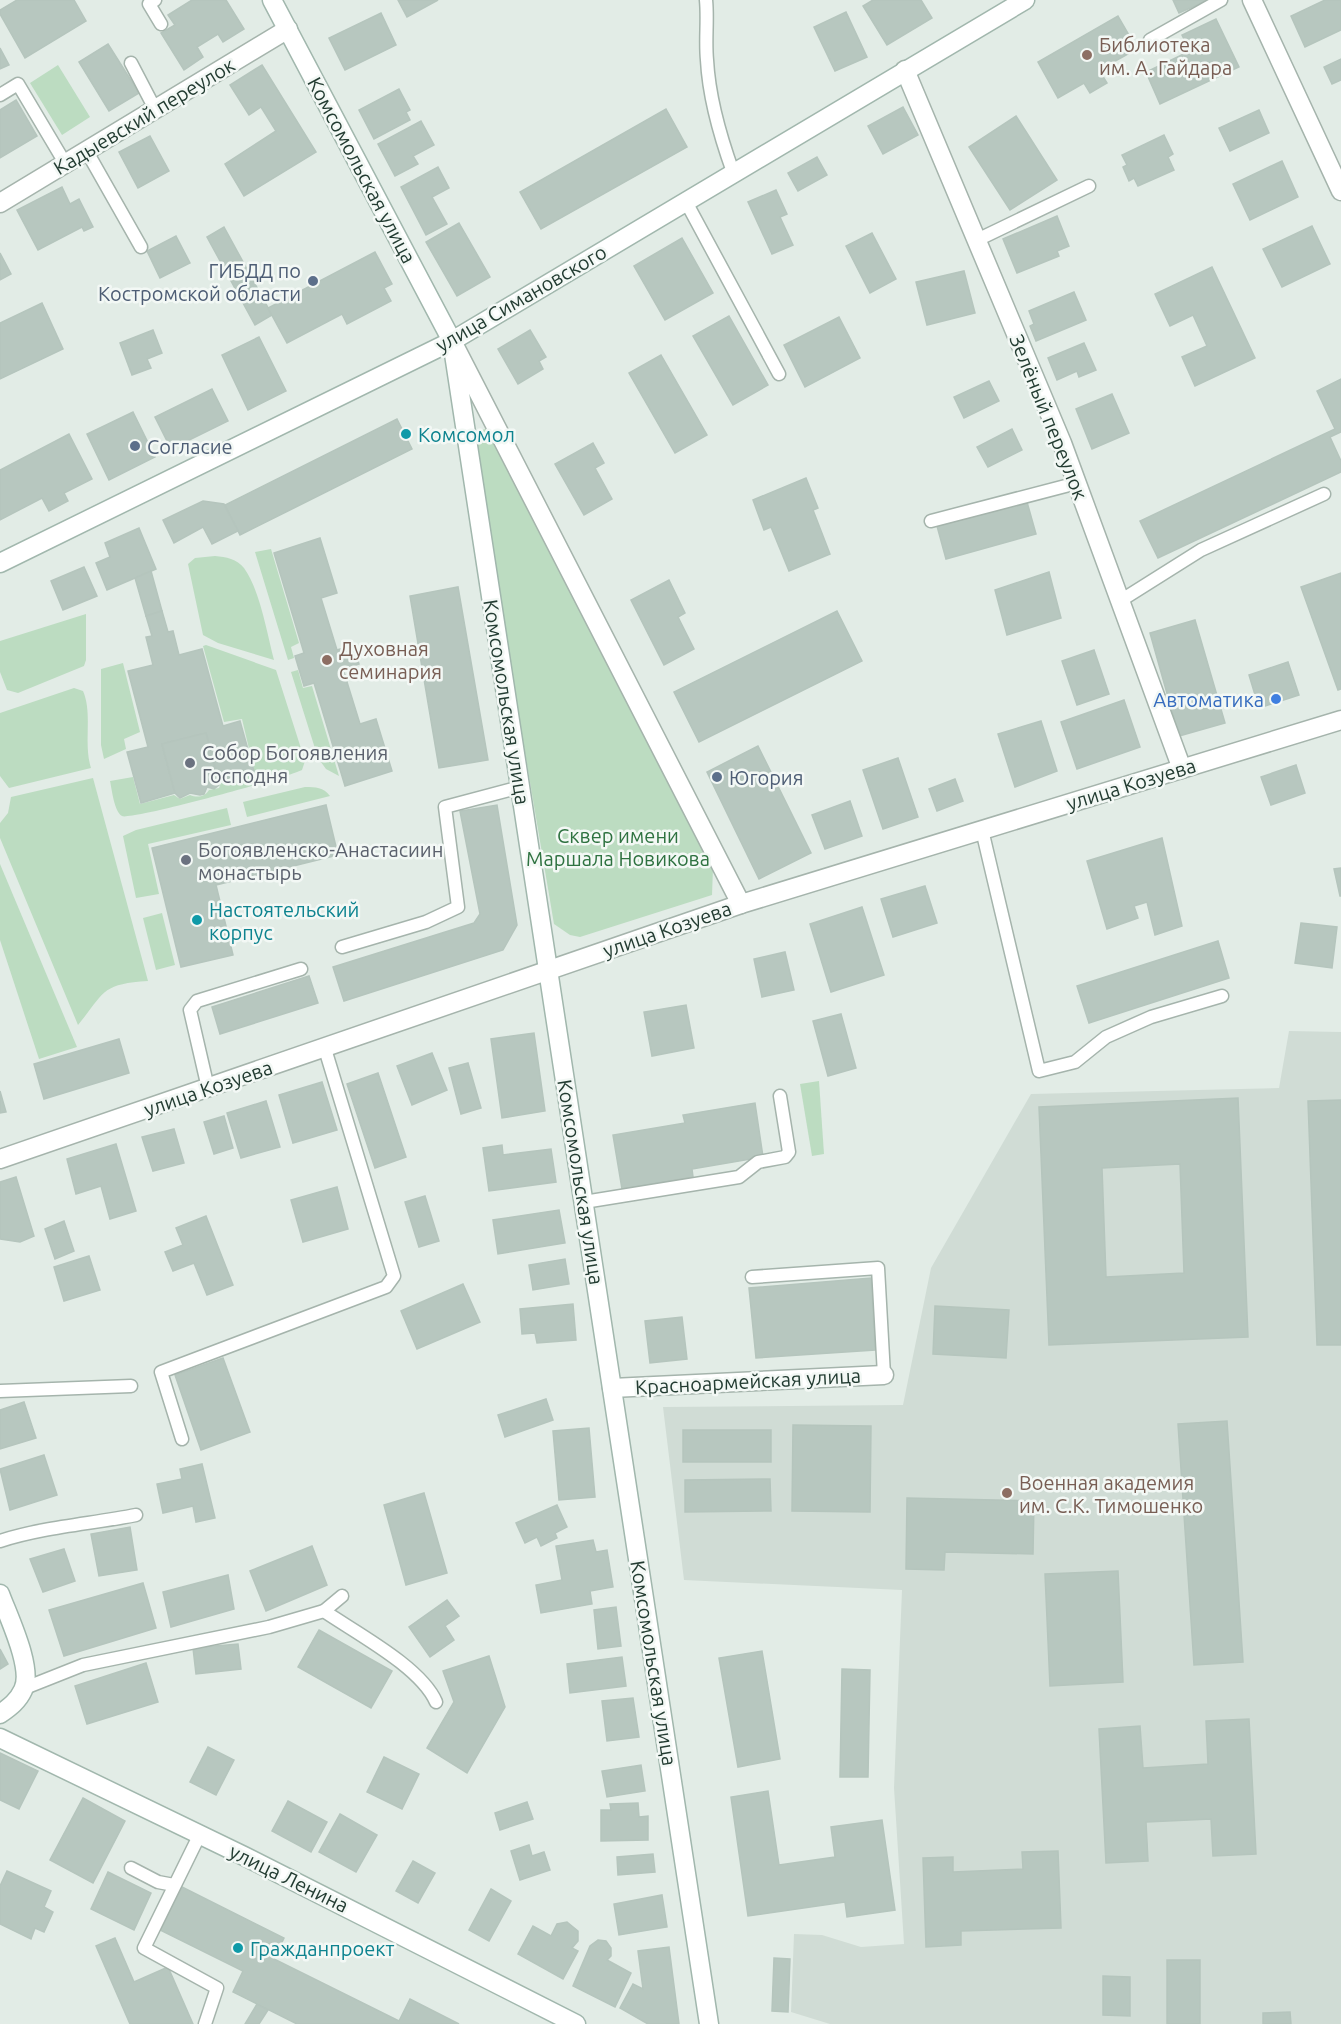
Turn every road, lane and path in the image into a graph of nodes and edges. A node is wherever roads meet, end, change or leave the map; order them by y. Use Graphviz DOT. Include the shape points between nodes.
graph roads {
  1 [pos="155,0"];
  2 [pos="272,0"];
  3 [pos="706,0"];
  4 [pos="1025,0"];
  5 [pos="1221,0"];
  6 [pos="1252,0"];
  7 [pos="161,24"];
  8 [pos="288,29"];
  9 [pos="1150,40"];
  10 [pos="131,63"];
  11 [pos="905,70"];
  12 [pos="0,95"];
  13 [pos="155,109"];
  14 [pos="86,150"];
  15 [pos="65,163"];
  16 [pos="733,172"];
  17 [pos="1089,186"];
  18 [pos="1341,191"];
  19 [pos="686,200"];
  20 [pos="0,203"];
  21 [pos="976,240"];
  22 [pos="141,247"];
  23 [pos="452,341"];
  24 [pos="779,374"];
  25 [pos="1077,483"];
  26 [pos="1324,494"];
  27 [pos="931,521"];
  28 [pos="0,563"];
  29 [pos="1120,601"];
  30 [pos="1341,720"];
  31 [pos="1182,769"];
  32 [pos="520,787"];
  33 [pos="982,830"];
  34 [pos="741,904"];
  35 [pos="342,947"];
  36 [pos="548,968"];
  37 [pos="301,969"];
  38 [pos="1222,996"];
  39 [pos="325,1049"];
  40 [pos="208,1088"];
  41 [pos="780,1096"];
  42 [pos="0,1159"];
  43 [pos="584,1202"];
  44 [pos="752,1277"];
  45 [pos="884,1374"];
  46 [pos="130,1386"];
  47 [pos="612,1388"];
  48 [pos="0,1391"];
  49 [pos="182,1439"];
  50 [pos="136,1515"];
  51 [pos="0,1541"];
  52 [pos="0,1594"];
  53 [pos="342,1596"];
  54 [pos="324,1611"];
  55 [pos="25,1688"];
  56 [pos="436,1702"];
  57 [pos="0,1714"];
  58 [pos="0,1738"];
  59 [pos="200,1834"];
  60 [pos="131,1868"];
  61 [pos="174,1886"];
  62 [pos="204,2024"];
  63 [pos="576,2024"];
  64 [pos="709,2024"];
  1 -- 7 [label="lane" via="149,4"];
  2 -- 8 [label="street, Комсомольская улица"];
  3 -- 16 [label="lane" via="710,95"];
  4 -- 11 [label="street, улица Симановского"];
  5 -- 9 [label="lane"];
  6 -- 18 [label="street"];
  8 -- 13 [label="street, Кадыевский переулок"];
  8 -- 23 [label="street, Комсомольская улица"];
  10 -- 13 [label="lane"];
  11 -- 16 [label="street, улица Симановского"];
  11 -- 21 [label="street, Зелёный переулок"];
  12 -- 15 [label="lane" via="18,84"];
  13 -- 14 [label="street, Кадыевский переулок"];
  14 -- 15 [label="street, Кадыевский переулок"];
  14 -- 22 [label="lane"];
  15 -- 20 [label="street, Кадыевский переулок"];
  16 -- 19 [label="street, улица Симановского"];
  17 -- 21 [label="lane"];
  19 -- 23 [label="street, улица Симановского"];
  19 -- 24 [label="lane"];
  21 -- 25 [label="street, Зелёный переулок"];
  23 -- 28 [label="street, улица Симановского"];
  23 -- 32 [label="street, Комсомольская улица"];
  23 -- 34 [label="street, Комсомольская улица"];
  25 -- 27 [label="lane"];
  25 -- 29 [label="street, Зелёный переулок"];
  26 -- 29 [label="lane" via="1201,550"];
  29 -- 31 [label="street, Зелёный переулок"];
  30 -- 31 [label="street, улица Козуева"];
  31 -- 33 [label="street, улица Козуева"];
  32 -- 35 [label="lane" via="445,807 458,907 426,922"];
  32 -- 36 [label="street, Комсомольская улица"];
  33 -- 34 [label="street, улица Козуева"];
  33 -- 38 [label="lane" via="1039,1071 1076,1062 1106,1037 1151,1017"];
  34 -- 36 [label="street, улица Козуева"];
  36 -- 39 [label="street, улица Козуева"];
  36 -- 43 [label="street, Комсомольская улица"];
  37 -- 40 [label="lane" via="197,1001 190,1010"];
  39 -- 40 [label="street, улица Козуева"];
  39 -- 49 [label="lane" via="394,1276 386,1287 161,1372"];
  40 -- 42 [label="street, улица Козуева"];
  41 -- 43 [label="lane" via="789,1152 785,1157 758,1162 739,1176"];
  43 -- 47 [label="street, Комсомольская улица"];
  44 -- 45 [label="lane" via="878,1268"];
  45 -- 47 [label="street, Красноармейская улица"];
  46 -- 48 [label="lane"];
  47 -- 64 [label="street, Комсомольская улица"];
  50 -- 51 [label="lane" via="39,1529"];
  52 -- 55 [label="street" via="24,1663"];
  53 -- 54 [label="lane"];
  54 -- 55 [label="lane" via="269,1627 83,1665"];
  54 -- 56 [label="lane" via="430,1688"];
  55 -- 57 [label="street" via="13,1705"];
  58 -- 59 [label="street, улица Ленина"];
  59 -- 61 [label="lane"];
  59 -- 63 [label="street, улица Ленина"];
  60 -- 61 [label="lane"];
  61 -- 62 [label="lane" via="144,1948 217,1988"];
}
